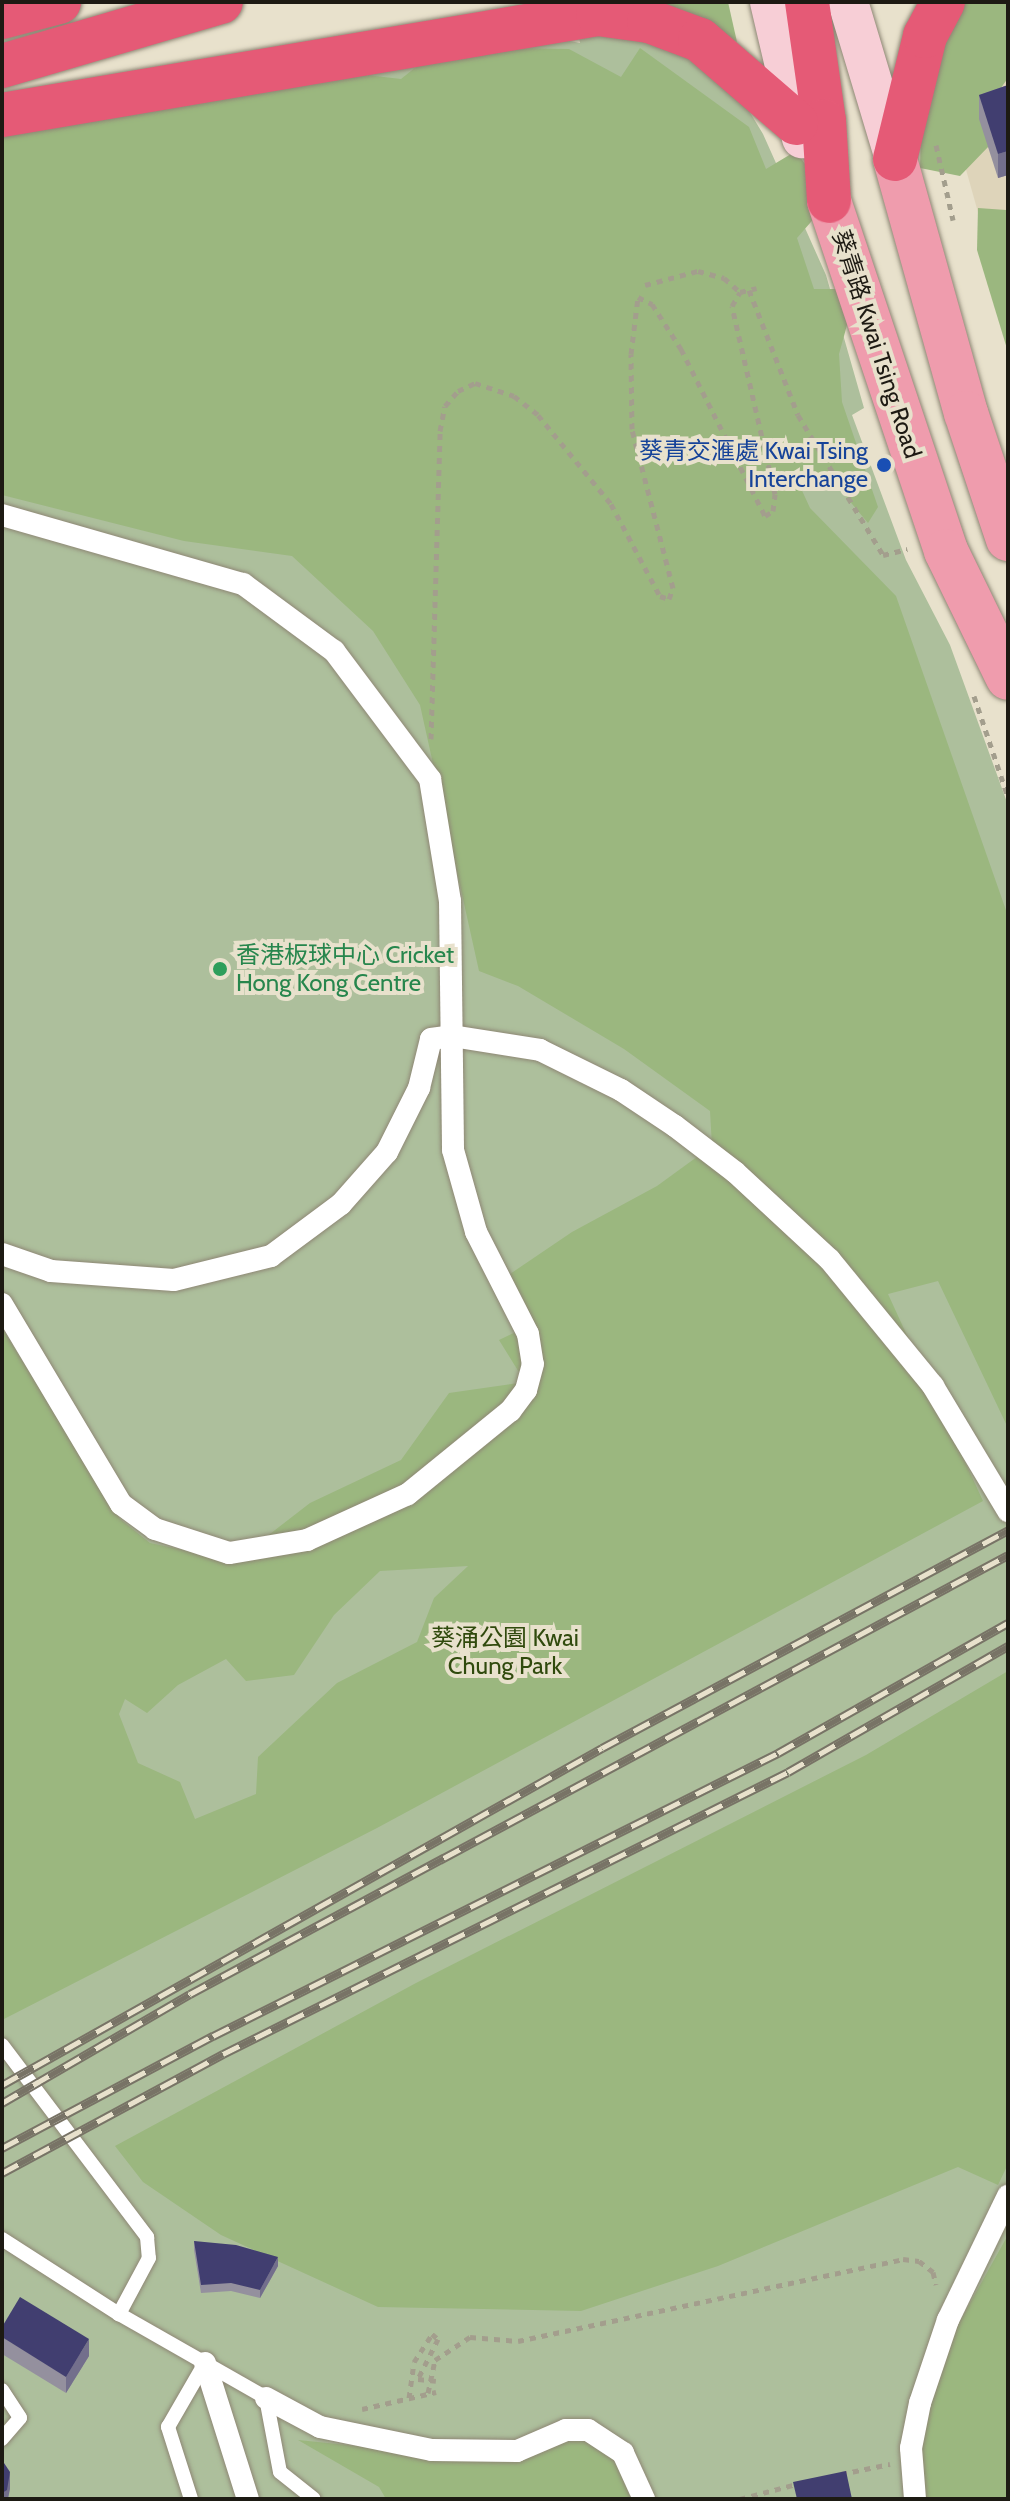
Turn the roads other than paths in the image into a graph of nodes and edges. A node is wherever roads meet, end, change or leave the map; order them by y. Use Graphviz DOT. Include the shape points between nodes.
graph roads {
  1 [pos="59,2"];
  2 [pos="221,2"];
  3 [pos="770,2"];
  4 [pos="807,2"];
  5 [pos="848,2"];
  6 [pos="943,2"];
  7 [pos="608,8"];
  8 [pos="2,17"];
  9 [pos="2,66"];
  10 [pos="2,115"];
  11 [pos="796,123"];
  12 [pos="895,159"];
  13 [pos="829,201"];
  14 [pos="2,515"];
  15 [pos="1008,539"];
  16 [pos="1008,678"];
  17 [pos="452,1036"];
  18 [pos="2,1254"];
  19 [pos="2,1304"];
  20 [pos="1008,1511"];
  21 [pos="2,2045"];
  22 [pos="1008,2196"];
  23 [pos="2,2239"];
  24 [pos="119,2314"];
  25 [pos="205,2363"];
  26 [pos="2,2390"];
  27 [pos="266,2398"];
  28 [pos="2,2439"];
  29 [pos="191,2499"];
  30 [pos="248,2499"];
  31 [pos="314,2499"];
  32 [pos="644,2499"];
  33 [pos="915,2499"];
  1 -- 8 [label="highway"];
  2 -- 9 [label="highway"];
  3 -- 11 [label="main road, 葵青路 Kwai Tsing Road"];
  4 -- 13 [label="highway"];
  5 -- 12 [label="main road"];
  6 -- 12 [label="highway" via="925,36"];
  7 -- 10 [label="highway"];
  7 -- 11 [label="highway" via="700,40"];
  11 -- 13 [label="main road, 葵青路 Kwai Tsing Road"];
  12 -- 15 [label="main road" via="966,413"];
  13 -- 16 [label="main road, 葵青路 Kwai Tsing Road" via="946,551"];
  14 -- 17 [label="street" via="243,584 334,651 430,779 450,901"];
  17 -- 18 [label="street" via="431,1039 419,1088 387,1152 341,1204 271,1256 174,1280 51,1271"];
  17 -- 19 [label="street" via="456,1163 476,1232 528,1334 533,1364 526,1390 510,1411 408,1494 330,1532 256,1551 223,1551 155,1529 116,1498"];
  17 -- 20 [label="street" via="562,1058 646,1105 735,1172 830,1260 899,1339 960,1427"];
  21 -- 24 [label="lane" via="147,2237 149,2258"];
  22 -- 33 [label="street" via="948,2320 916,2416 911,2464"];
  23 -- 24 [label="lane"];
  24 -- 25 [label="lane"];
  25 -- 27 [label="lane"];
  25 -- 29 [label="lane" via="168,2427"];
  25 -- 30 [label="street"];
  26 -- 28 [label="lane" via="20,2418"];
  27 -- 31 [label="lane" via="280,2472"];
  27 -- 32 [label="street" via="320,2427 432,2450 517,2451 566,2430 588,2430 623,2453"];
}
